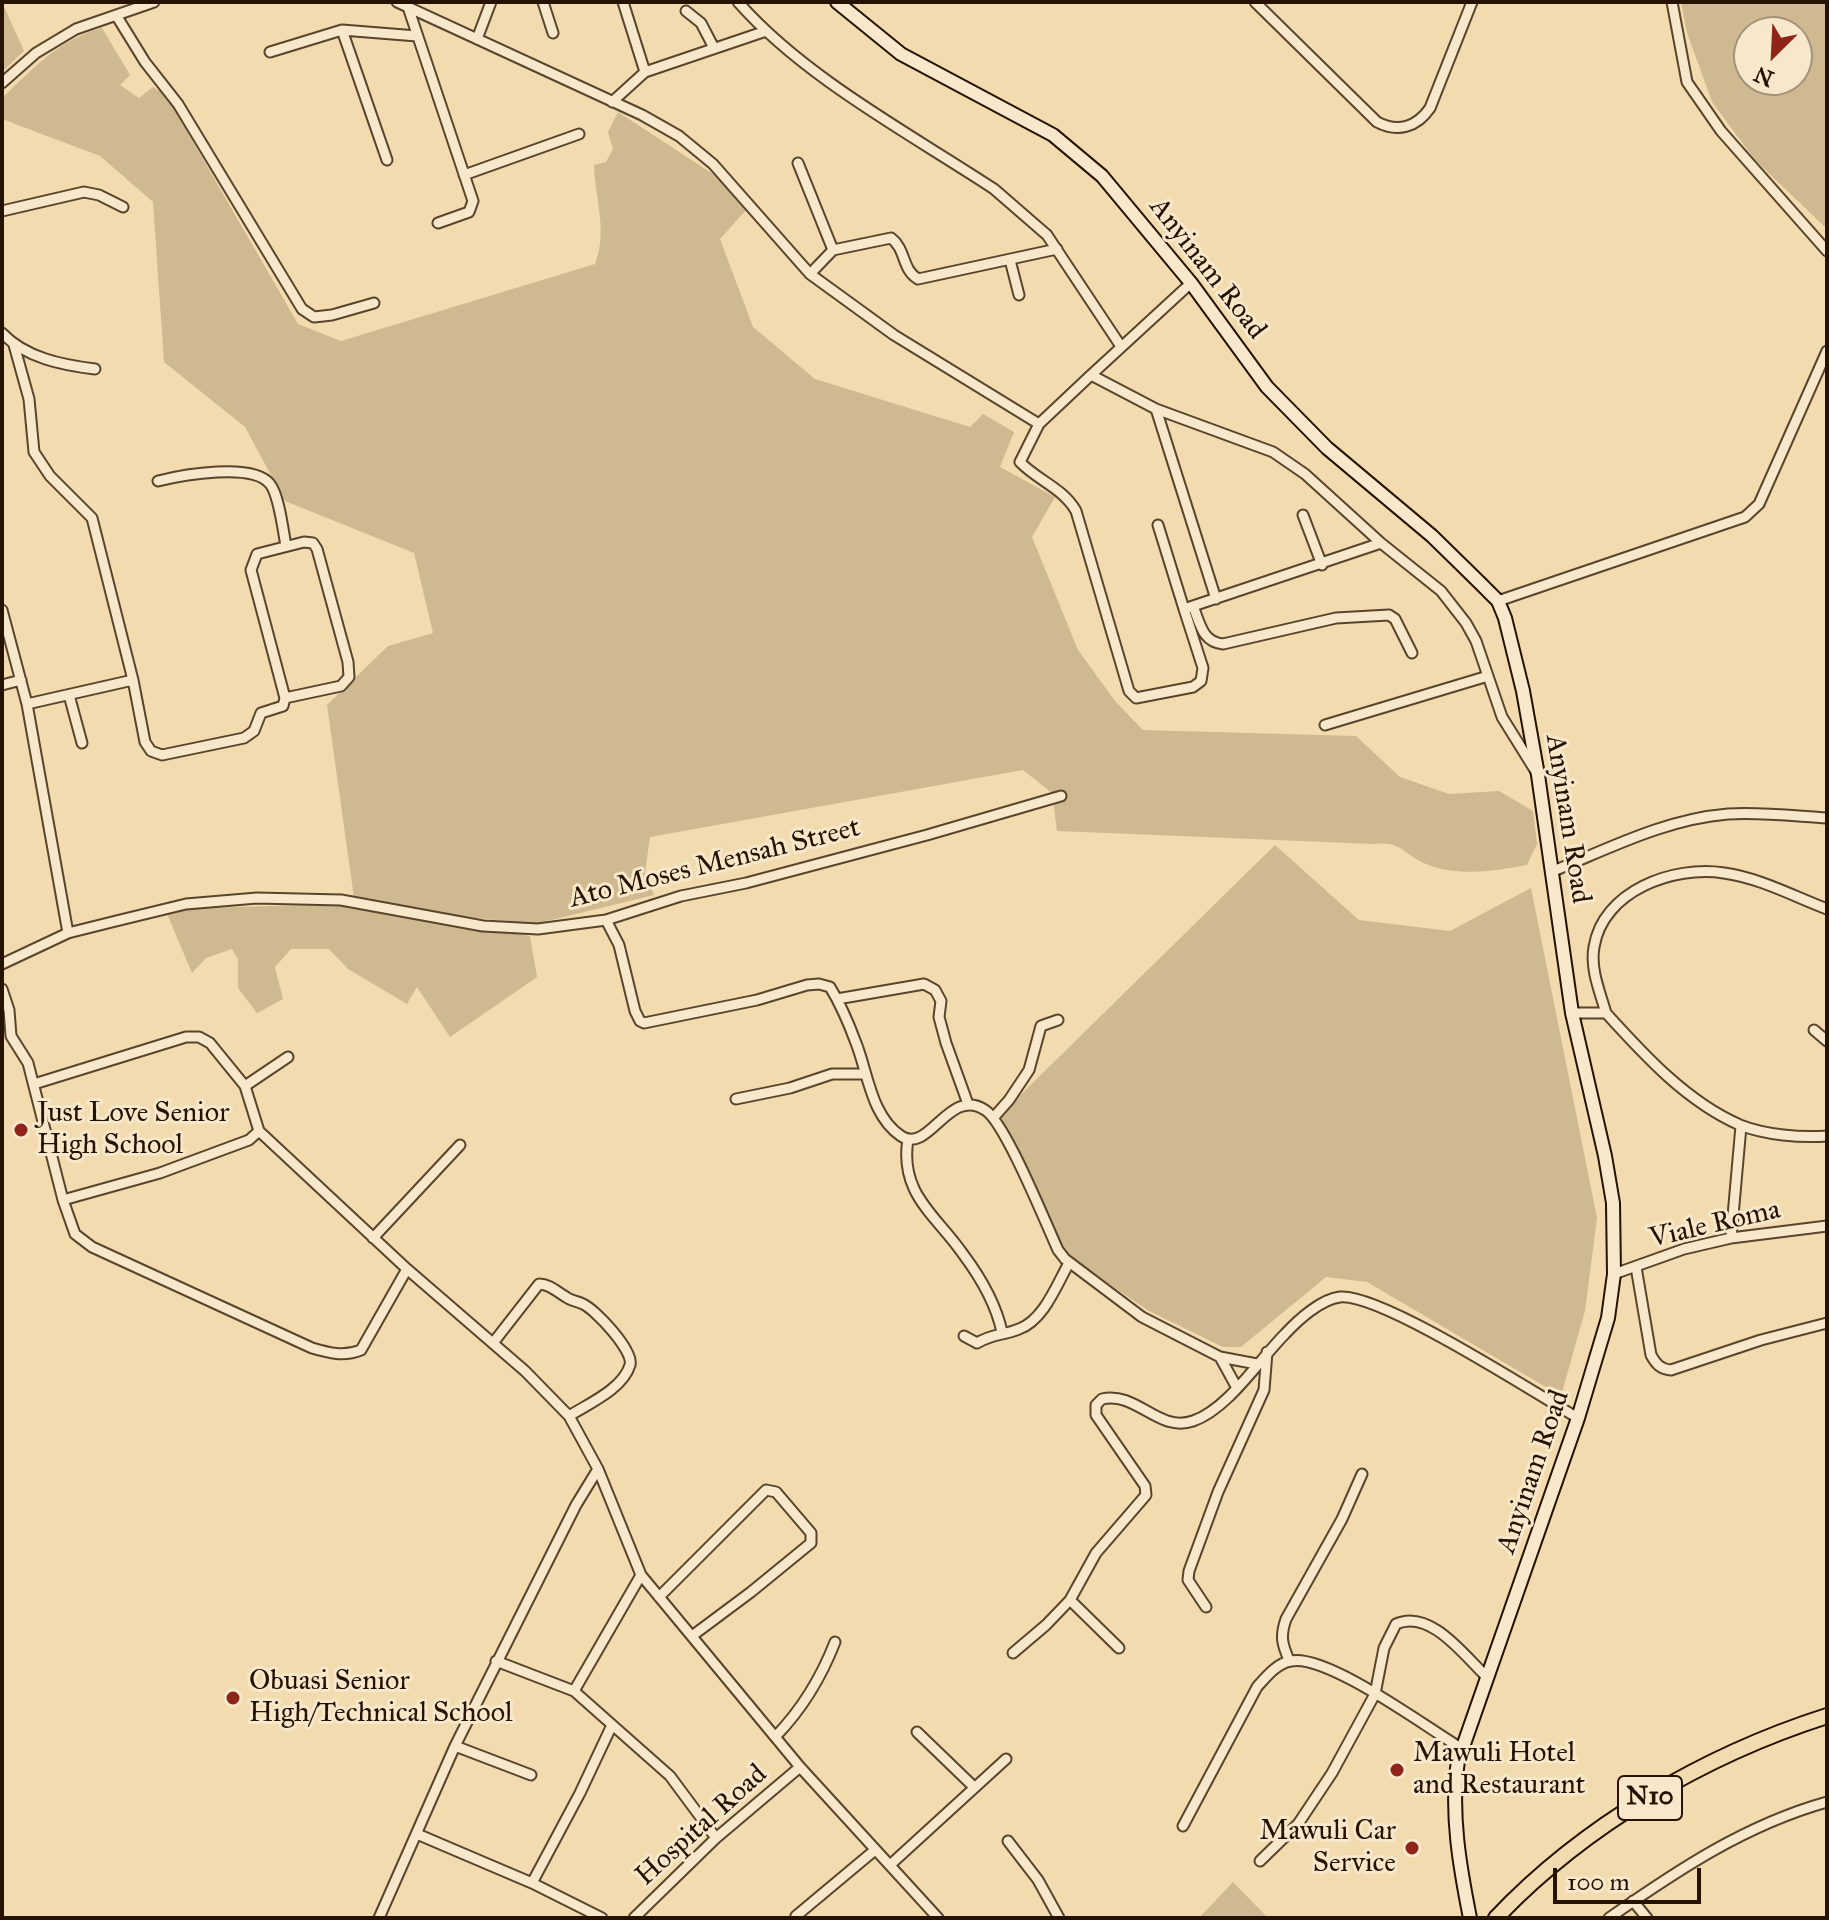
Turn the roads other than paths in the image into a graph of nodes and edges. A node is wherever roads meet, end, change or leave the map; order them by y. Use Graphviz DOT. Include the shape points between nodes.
graph roads {
  1 [pos="154,2"];
  2 [pos="397,2"];
  3 [pos="491,2"];
  4 [pos="543,2"];
  5 [pos="623,2"];
  6 [pos="738,2"];
  7 [pos="837,2"];
  8 [pos="1255,2"];
  9 [pos="1472,2"];
  10 [pos="1672,2"];
  11 [pos="408,7"];
  12 [pos="686,11"];
  13 [pos="116,15"];
  14 [pos="342,30"];
  15 [pos="766,31"];
  16 [pos="553,33"];
  17 [pos="417,36"];
  18 [pos="477,39"];
  19 [pos="714,48"];
  20 [pos="270,52"];
  21 [pos="645,72"];
  22 [pos="2,83"];
  23 [pos="612,102"];
  24 [pos="579,134"];
  25 [pos="387,160"];
  26 [pos="798,163"];
  27 [pos="464,175"];
  28 [pos="123,207"];
  29 [pos="2,211"];
  30 [pos="438,223"];
  31 [pos="1057,249"];
  32 [pos="833,250"];
  33 [pos="1827,251"];
  34 [pos="1010,260"];
  35 [pos="810,274"];
  36 [pos="1191,283"];
  37 [pos="1019,295"];
  38 [pos="374,303"];
  39 [pos="2,333"];
  40 [pos="14,345"];
  41 [pos="1120,345"];
  42 [pos="1827,351"];
  43 [pos="95,369"];
  44 [pos="1091,375"];
  45 [pos="1156,409"];
  46 [pos="1039,424"];
  47 [pos="158,481"];
  48 [pos="1303,515"];
  49 [pos="1158,525"];
  50 [pos="1381,543"];
  51 [pos="286,546"];
  52 [pos="1322,565"];
  53 [pos="1216,599"];
  54 [pos="1498,601"];
  55 [pos="1189,608"];
  56 [pos="2,610"];
  57 [pos="1412,653"];
  58 [pos="1488,676"];
  59 [pos="21,680"];
  60 [pos="133,680"];
  61 [pos="2,685"];
  62 [pos="69,695"];
  63 [pos="285,698"];
  64 [pos="27,704"];
  65 [pos="1325,725"];
  66 [pos="82,743"];
  67 [pos="1538,775"];
  68 [pos="1061,796"];
  69 [pos="1827,818"];
  70 [pos="1551,872"];
  71 [pos="1827,909"];
  72 [pos="606,920"];
  73 [pos="68,933"];
  74 [pos="2,964"];
  75 [pos="2,989"];
  76 [pos="837,999"];
  77 [pos="1572,1013"];
  78 [pos="1606,1013"];
  79 [pos="1058,1020"];
  80 [pos="1814,1030"];
  81 [pos="1827,1041"];
  82 [pos="288,1057"];
  83 [pos="865,1074"];
  84 [pos="34,1084"];
  85 [pos="245,1086"];
  86 [pos="736,1099"];
  87 [pos="968,1104"];
  88 [pos="994,1117"];
  89 [pos="1741,1126"];
  90 [pos="259,1131"];
  91 [pos="1827,1136"];
  92 [pos="908,1139"];
  93 [pos="460,1145"];
  94 [pos="63,1200"];
  95 [pos="1827,1226"];
  96 [pos="373,1238"];
  97 [pos="1731,1238"];
  98 [pos="1069,1263"];
  99 [pos="1636,1267"];
  100 [pos="407,1269"];
  101 [pos="1614,1274"];
  102 [pos="1827,1323"];
  103 [pos="1002,1332"];
  104 [pos="964,1336"];
  105 [pos="493,1343"];
  106 [pos="1267,1352"];
  107 [pos="1220,1357"];
  108 [pos="1257,1364"];
  109 [pos="1237,1388"];
  110 [pos="569,1416"];
  111 [pos="1578,1418"];
  112 [pos="598,1469"];
  113 [pos="1362,1474"];
  114 [pos="641,1575"];
  115 [pos="659,1597"];
  116 [pos="1070,1600"];
  117 [pos="1206,1607"];
  118 [pos="692,1636"];
  119 [pos="835,1642"];
  120 [pos="1119,1648"];
  121 [pos="1013,1653"];
  122 [pos="1289,1660"];
  123 [pos="496,1661"];
  124 [pos="1488,1678"];
  125 [pos="574,1691"];
  126 [pos="1375,1694"];
  127 [pos="1827,1716"];
  128 [pos="612,1725"];
  129 [pos="917,1732"];
  130 [pos="776,1736"];
  131 [pos="455,1746"];
  132 [pos="1461,1748"];
  133 [pos="1006,1759"];
  134 [pos="800,1767"];
  135 [pos="531,1775"];
  136 [pos="974,1787"];
  137 [pos="1827,1802"];
  138 [pos="1183,1826"];
  139 [pos="417,1834"];
  140 [pos="716,1838"];
  141 [pos="1008,1841"];
  142 [pos="875,1850"];
  143 [pos="1260,1861"];
  144 [pos="890,1865"];
  145 [pos="532,1883"];
  146 [pos="1633,1901"];
  147 [pos="795,1917"];
  148 [pos="379,1918"];
  149 [pos="602,1918"];
  150 [pos="634,1918"];
  151 [pos="938,1918"];
  152 [pos="1059,1918"];
  153 [pos="1470,1918"];
  154 [pos="1496,1918"];
  155 [pos="1609,1918"];
  156 [pos="1647,1918"];
  1 -- 13 [label="street"];
  2 -- 11 [label="street"];
  3 -- 18 [label="street"];
  4 -- 16 [label="street"];
  5 -- 21 [label="street"];
  6 -- 15 [label="street"];
  7 -- 36 [label="street, Anyinam Road" via="901,54 1053,135 1102,176"];
  8 -- 9 [label="street" via="1377,122 1396,127 1412,126 1430,108"];
  10 -- 33 [label="street" via="1687,82 1721,131"];
  11 -- 17 [label="street"];
  11 -- 18 [label="street"];
  12 -- 19 [label="street" via="701,23"];
  13 -- 22 [label="street" via="76,29 36,53"];
  13 -- 38 [label="street" via="178,104 302,309 314,317"];
  14 -- 17 [label="street"];
  14 -- 20 [label="street"];
  14 -- 25 [label="street"];
  15 -- 19 [label="street"];
  15 -- 31 [label="street" via="822,77 994,189"];
  17 -- 27 [label="street"];
  18 -- 23 [label="street"];
  19 -- 21 [label="street"];
  21 -- 23 [label="street"];
  23 -- 35 [label="street" via="679,136 713,164"];
  24 -- 27 [label="street"];
  26 -- 32 [label="street"];
  27 -- 30 [label="street" via="471,209"];
  28 -- 29 [label="street" via="84,192"];
  31 -- 34 [label="street"];
  31 -- 41 [label="street"];
  32 -- 34 [label="street" via="891,238 900,247 908,272 918,279"];
  32 -- 35 [label="street"];
  34 -- 37 [label="street"];
  35 -- 46 [label="street" via="894,335"];
  36 -- 41 [label="street"];
  36 -- 54 [label="street, Anyinam Road" via="1267,387"];
  39 -- 40 [label="street"];
  40 -- 43 [label="street" via="41,358"];
  40 -- 60 [label="street" via="29,399 34,452 92,518"];
  41 -- 44 [label="street"];
  42 -- 54 [label="street" via="1759,504 1745,517"];
  44 -- 45 [label="street"];
  44 -- 46 [label="street"];
  45 -- 50 [label="street" via="1273,452"];
  45 -- 53 [label="street"];
  46 -- 55 [label="street" via="1020,462 1060,491 1076,511 1133,697 1193,687 1201,681 1203,668"];
  47 -- 51 [label="street" via="208,471 264,478 273,488"];
  48 -- 52 [label="street"];
  49 -- 55 [label="street"];
  50 -- 52 [label="street"];
  50 -- 58 [label="street" via="1441,591 1476,641"];
  51 -- 63 [label="street" via="257,554 251,570"];
  51 -- 63 [label="street" via="304,542 317,549 349,677 341,686"];
  52 -- 53 [label="street"];
  53 -- 55 [label="street"];
  54 -- 67 [label="street, Anyinam Road"];
  55 -- 57 [label="street" via="1206,638 1223,644 1336,618 1389,615"];
  56 -- 59 [label="street"];
  58 -- 65 [label="street"];
  58 -- 67 [label="street" via="1507,728"];
  59 -- 61 [label="street"];
  59 -- 64 [label="street"];
  60 -- 62 [label="street"];
  60 -- 63 [label="street" via="145,742 162,755 250,736 261,713 280,708"];
  62 -- 64 [label="street"];
  62 -- 66 [label="street"];
  64 -- 73 [label="street"];
  67 -- 70 [label="street, Anyinam Road"];
  68 -- 72 [label="street, Ato Moses Mensah Street"];
  69 -- 70 [label="street" via="1756,813 1693,820"];
  70 -- 77 [label="street, Anyinam Road"];
  71 -- 78 [label="street" via="1748,877 1720,872 1669,876 1645,885 1626,897 1599,928 1594,973"];
  72 -- 73 [label="street, Ato Moses Mensah Street" via="538,929 483,926 341,900 257,898 186,904"];
  72 -- 76 [label="street" via="616,935 635,1011 644,1023 819,984 830,987"];
  73 -- 74 [label="street, Ato Moses Mensah Street"];
  75 -- 84 [label="street" via="11,1036"];
  76 -- 83 [label="street"];
  76 -- 87 [label="street" via="930,986 941,1001 939,1017"];
  77 -- 78 [label="street"];
  77 -- 101 [label="street, Anyinam Road" via="1613,1203"];
  78 -- 89 [label="street" via="1678,1084"];
  79 -- 88 [label="street" via="1041,1026 1024,1079"];
  80 -- 81 [label="street"];
  82 -- 85 [label="street"];
  83 -- 86 [label="street" via="832,1074"];
  83 -- 92 [label="street" via="886,1119"];
  84 -- 85 [label="street" via="199,1037"];
  84 -- 94 [label="street"];
  85 -- 90 [label="street"];
  87 -- 88 [label="street"];
  87 -- 92 [label="street" via="923,1135"];
  88 -- 98 [label="street"];
  89 -- 91 [label="street"];
  89 -- 97 [label="street"];
  90 -- 94 [label="street" via="249,1140 160,1173"];
  90 -- 96 [label="street"];
  92 -- 103 [label="street" via="916,1196 964,1255 999,1315"];
  93 -- 96 [label="street"];
  94 -- 100 [label="street" via="75,1234 92,1247 331,1354 361,1350"];
  95 -- 97 [label="street, Viale Roma"];
  96 -- 100 [label="street"];
  97 -- 99 [label="street, Viale Roma"];
  98 -- 103 [label="street" via="1033,1320 1021,1329"];
  98 -- 107 [label="street" via="1142,1317"];
  99 -- 101 [label="street, Viale Roma"];
  99 -- 102 [label="street" via="1651,1355 1665,1370"];
  100 -- 105 [label="street"];
  101 -- 111 [label="street, Anyinam Road" via="1608,1318"];
  103 -- 104 [label="street" via="977,1343"];
  105 -- 110 [label="street"];
  105 -- 110 [label="street" via="539,1284 589,1308 631,1360 619,1382"];
  106 -- 108 [label="street"];
  106 -- 111 [label="street" via="1326,1302 1357,1299 1413,1322"];
  106 -- 117 [label="street" via="1264,1390 1189,1571 1188,1580"];
  107 -- 108 [label="street"];
  107 -- 109 [label="street"];
  108 -- 109 [label="street"];
  109 -- 116 [label="street" via="1203,1417 1181,1424 1166,1422 1128,1400 1106,1398 1096,1405 1098,1419 1146,1495 1096,1553"];
  110 -- 112 [label="street"];
  111 -- 124 [label="street, Anyinam Road"];
  112 -- 114 [label="street"];
  112 -- 123 [label="street"];
  113 -- 122 [label="street" via="1286,1619 1281,1642"];
  114 -- 115 [label="street"];
  114 -- 125 [label="street"];
  115 -- 118 [label="street"];
  115 -- 118 [label="street" via="766,1490 776,1492 811,1533 812,1541"];
  116 -- 120 [label="street"];
  116 -- 121 [label="street"];
  118 -- 130 [label="street"];
  119 -- 130 [label="street" via="815,1687"];
  122 -- 126 [label="street" via="1328,1668"];
  122 -- 138 [label="street" via="1257,1687"];
  123 -- 125 [label="street"];
  123 -- 131 [label="street"];
  124 -- 126 [label="street" via="1434,1628 1408,1620 1396,1624 1388,1637"];
  124 -- 132 [label="street, Anyinam Road"];
  125 -- 128 [label="street"];
  126 -- 132 [label="street"];
  126 -- 143 [label="street" via="1307,1814"];
  127 -- 154 [label="main road, N10" via="1740,1750 1643,1802 1576,1848"];
  128 -- 140 [label="street" via="670,1776"];
  128 -- 145 [label="street"];
  129 -- 136 [label="street"];
  130 -- 134 [label="street"];
  131 -- 135 [label="street"];
  131 -- 139 [label="street"];
  132 -- 153 [label="street, Anyinam Road" via="1456,1774 1458,1845"];
  133 -- 136 [label="street"];
  134 -- 140 [label="street, Hospital Road"];
  134 -- 142 [label="street"];
  136 -- 144 [label="street"];
  137 -- 146 [label="street" via="1739,1835"];
  139 -- 145 [label="street"];
  139 -- 148 [label="street"];
  140 -- 150 [label="street, Hospital Road"];
  141 -- 152 [label="street"];
  142 -- 144 [label="street"];
  142 -- 147 [label="street"];
  144 -- 151 [label="street"];
  145 -- 149 [label="street"];
  146 -- 155 [label="street"];
  146 -- 156 [label="street"];
}
